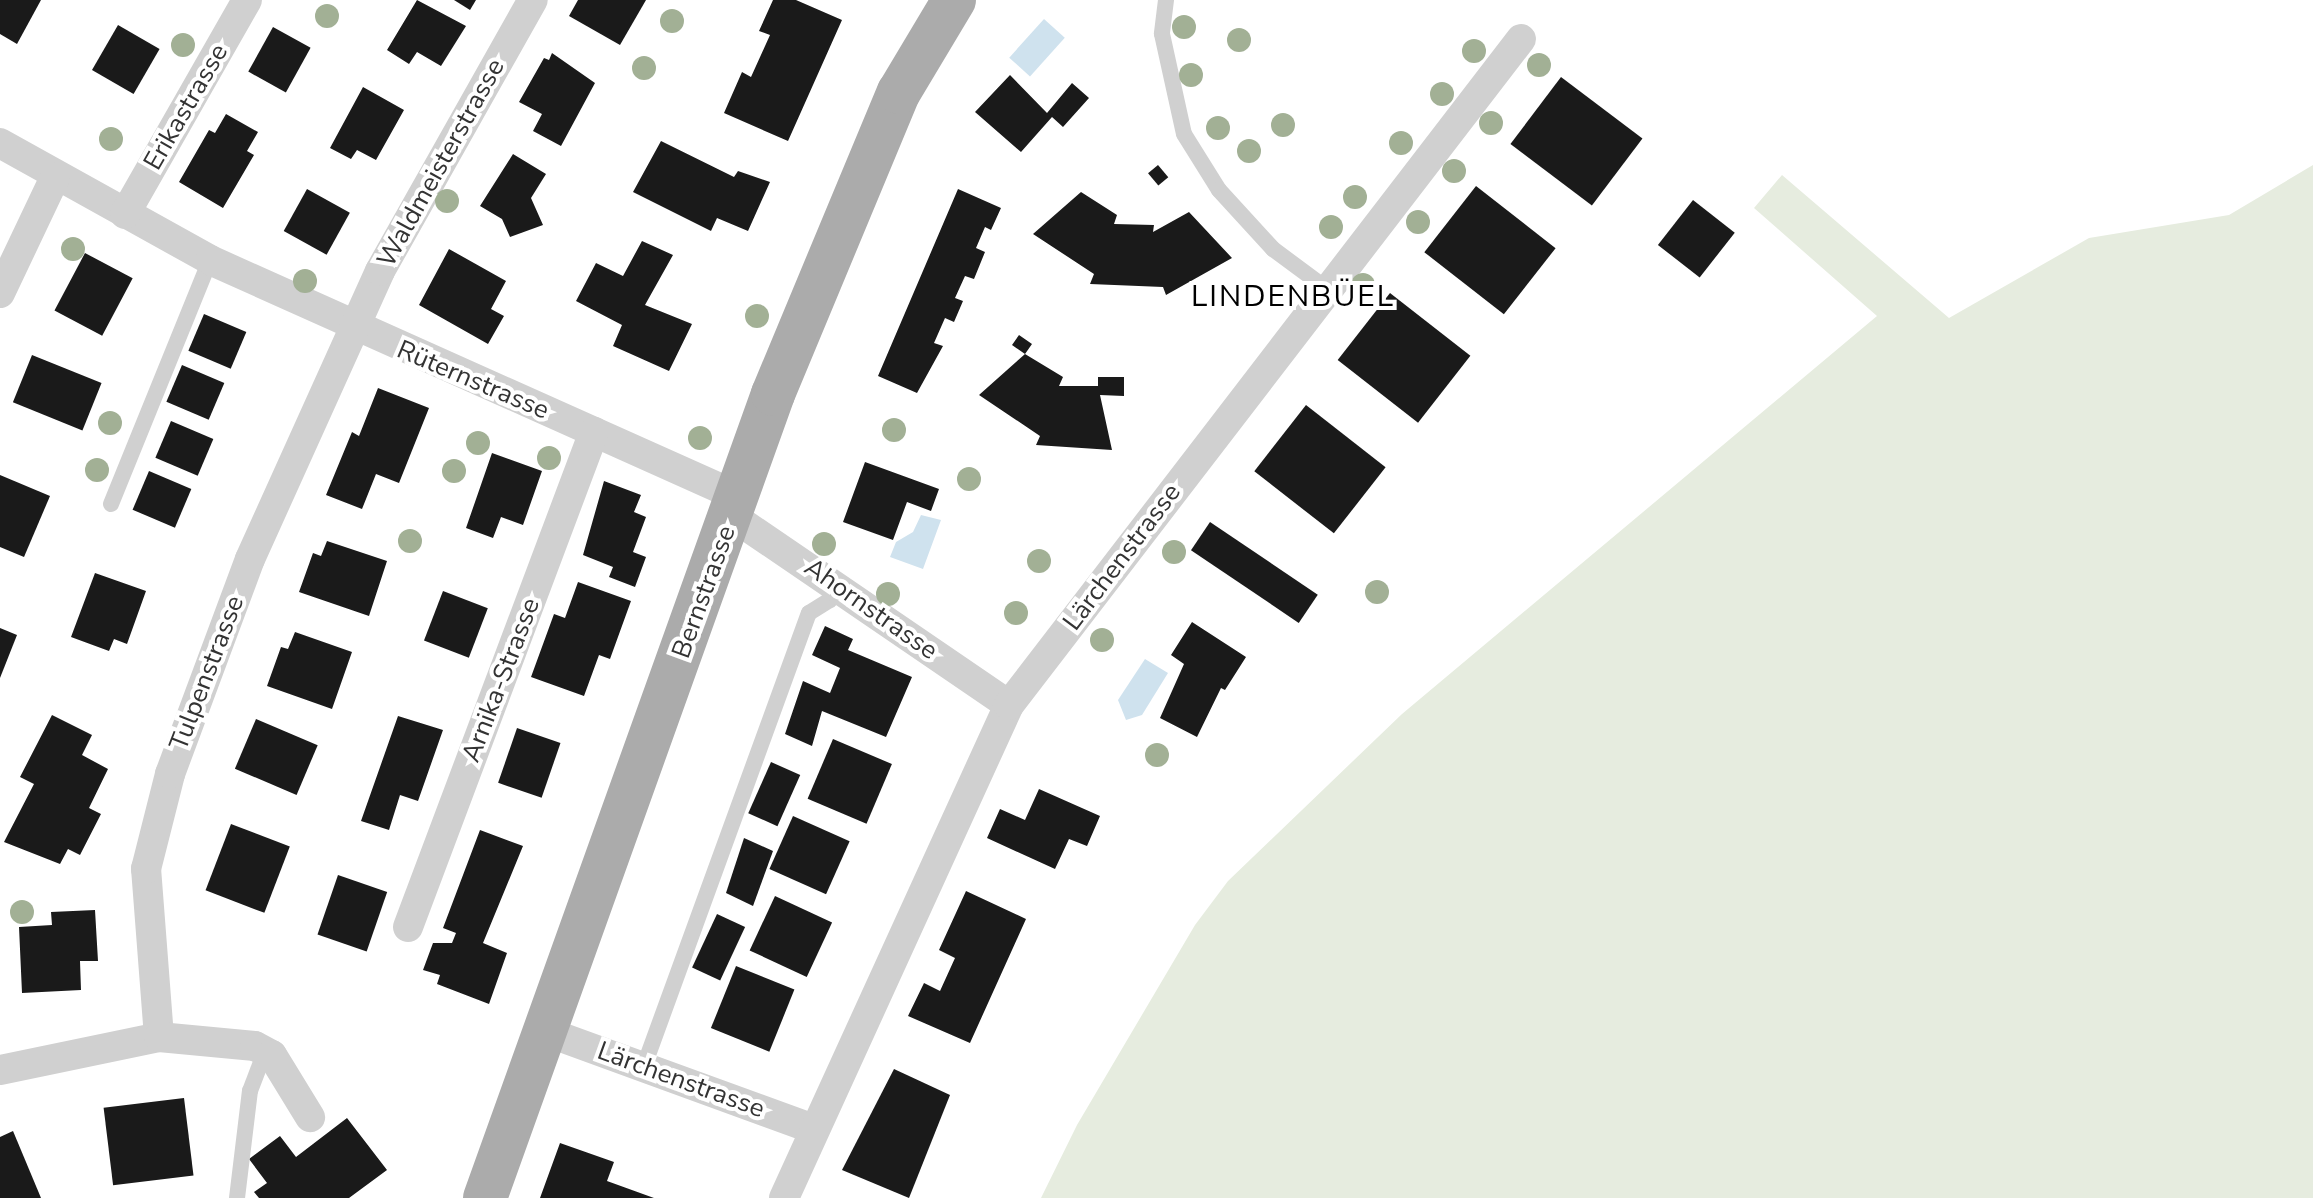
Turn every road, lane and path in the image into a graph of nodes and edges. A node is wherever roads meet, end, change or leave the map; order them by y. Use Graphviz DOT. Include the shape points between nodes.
graph roads {
  1 [pos="247,0"];
  2 [pos="533,0"];
  3 [pos="954,0"];
  4 [pos="1166,0"];
  5 [pos="1521,39"];
  6 [pos="0,143"];
  7 [pos="55,177"];
  8 [pos="125,214"];
  9 [pos="210,260"];
  10 [pos="1327,289"];
  11 [pos="0,293"];
  12 [pos="355,329"];
  13 [pos="594,432"];
  14 [pos="111,504"];
  15 [pos="734,506"];
  16 [pos="838,587"];
  17 [pos="1009,705"];
  18 [pos="408,927"];
  19 [pos="547,1032"];
  20 [pos="159,1037"];
  21 [pos="266,1049"];
  22 [pos="644,1066"];
  23 [pos="0,1070"];
  24 [pos="310,1117"];
  25 [pos="814,1129"];
  26 [pos="237,1198"];
  27 [pos="485,1198"];
  28 [pos="784,1198"];
  1 -- 8 [label="street, Erikastrasse"];
  2 -- 12 [label="street, Waldmeisterstrasse" via="380,271"];
  3 -- 15 [label="main road, Bernstrasse" via="899,92 779,380"];
  4 -- 10 [label="lane" via="1162,34 1184,134 1219,190 1273,249"];
  5 -- 10 [label="street, Lärchenstrasse"];
  6 -- 7 [label="street, Rüternstrasse"];
  7 -- 8 [label="street, Rüternstrasse"];
  7 -- 11 [label="street"];
  8 -- 9 [label="street, Rüternstrasse"];
  9 -- 12 [label="street, Rüternstrasse"];
  9 -- 14 [label="lane"];
  10 -- 17 [label="street, Lärchenstrasse"];
  12 -- 13 [label="street, Rüternstrasse"];
  12 -- 20 [label="street, Tulpenstrasse" via="250,559 170,774 146,869"];
  13 -- 15 [label="street, Rüternstrasse"];
  13 -- 18 [label="street, Arnika-Strasse"];
  15 -- 16 [label="street, Ahornstrasse"];
  15 -- 19 [label="main road, Bernstrasse"];
  16 -- 17 [label="street, Ahornstrasse"];
  16 -- 22 [label="lane" via="830,600 809,613"];
  17 -- 25 [label="street, Lärchenstrasse"];
  19 -- 22 [label="street, Lärchenstrasse"];
  19 -- 27 [label="main road, Bernstrasse"];
  20 -- 21 [label="street"];
  20 -- 23 [label="street"];
  21 -- 24 [label="street"];
  21 -- 26 [label="lane" via="250,1091"];
  22 -- 25 [label="street, Lärchenstrasse"];
  25 -- 28 [label="street, Lärchenstrasse"];
}
